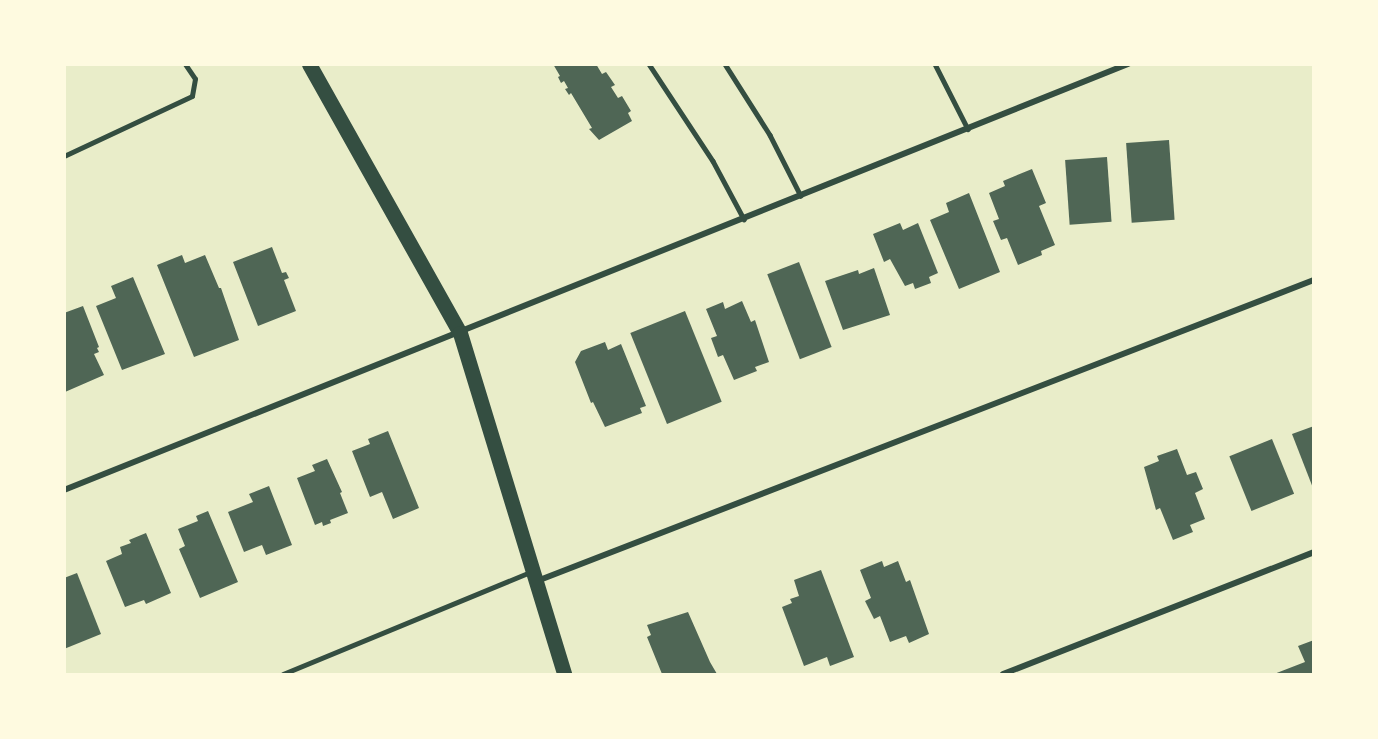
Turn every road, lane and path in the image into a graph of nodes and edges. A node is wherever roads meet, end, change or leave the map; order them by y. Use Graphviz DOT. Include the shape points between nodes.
graph roads {
  1 [pos="185,64"];
  2 [pos="309,64"];
  3 [pos="649,64"];
  4 [pos="725,64"];
  5 [pos="935,64"];
  6 [pos="1128,64"];
  7 [pos="968,129"];
  8 [pos="64,156"];
  9 [pos="801,196"];
  10 [pos="744,219"];
  11 [pos="1314,280"];
  12 [pos="460,333"];
  13 [pos="64,490"];
  14 [pos="1314,552"];
  15 [pos="536,575"];
  16 [pos="283,675"];
  17 [pos="564,675"];
  18 [pos="1003,675"];
  1 -- 8 [label="lane" via="195,79 192,96"];
  2 -- 12 [label="main road"];
  3 -- 10 [label="lane" via="713,161"];
  4 -- 9 [label="lane" via="770,135"];
  5 -- 7 [label="lane"];
  6 -- 7 [label="street"];
  7 -- 9 [label="street"];
  9 -- 10 [label="street"];
  10 -- 12 [label="street"];
  11 -- 15 [label="street"];
  12 -- 13 [label="street"];
  12 -- 15 [label="main road"];
  14 -- 18 [label="street"];
  15 -- 16 [label="lane"];
  15 -- 17 [label="main road"];
}
